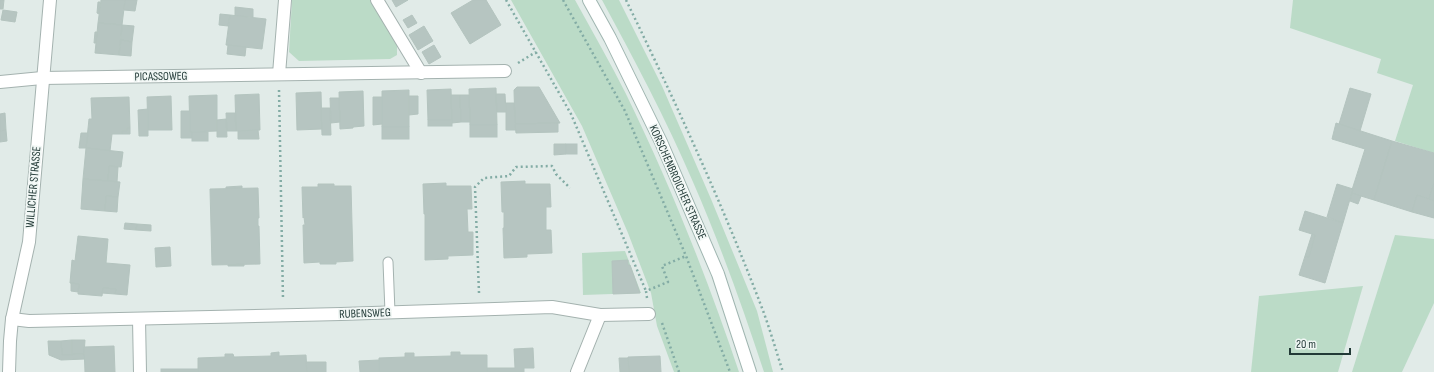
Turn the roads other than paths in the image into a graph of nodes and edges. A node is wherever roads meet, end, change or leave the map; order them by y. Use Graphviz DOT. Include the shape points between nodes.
graph roads {
  1 [pos="50,0"];
  2 [pos="285,0"];
  3 [pos="377,0"];
  4 [pos="588,0"];
  5 [pos="505,71"];
  6 [pos="421,73"];
  7 [pos="279,74"];
  8 [pos="42,78"];
  9 [pos="0,82"];
  10 [pos="388,262"];
  11 [pos="390,312"];
  12 [pos="649,314"];
  13 [pos="600,315"];
  14 [pos="12,319"];
  15 [pos="139,319"];
  16 [pos="9,372"];
  17 [pos="140,372"];
  18 [pos="577,372"];
  19 [pos="750,372"];
  1 -- 8 [label="street, WILLICHER STRASSE"];
  2 -- 7 [label="street"];
  3 -- 6 [label="street"];
  4 -- 19 [label="street, KORSCHENBROICHER STRASSE" via="662,142 718,274"];
  5 -- 6 [label="street, PICASSOWEG"];
  6 -- 7 [label="street, PICASSOWEG"];
  7 -- 8 [label="street, PICASSOWEG"];
  8 -- 9 [label="street, PICASSOWEG"];
  8 -- 14 [label="street, WILLICHER STRASSE" via="29,242"];
  10 -- 11 [label="lane"];
  11 -- 13 [label="street, RUBENSWEG" via="552,307"];
  11 -- 15 [label="street, RUBENSWEG"];
  12 -- 13 [label="street, RUBENSWEG"];
  13 -- 18 [label="street"];
  14 -- 15 [label="street, RUBENSWEG"];
  14 -- 16 [label="street, WILLICHER STRASSE"];
  15 -- 17 [label="street"];
}
